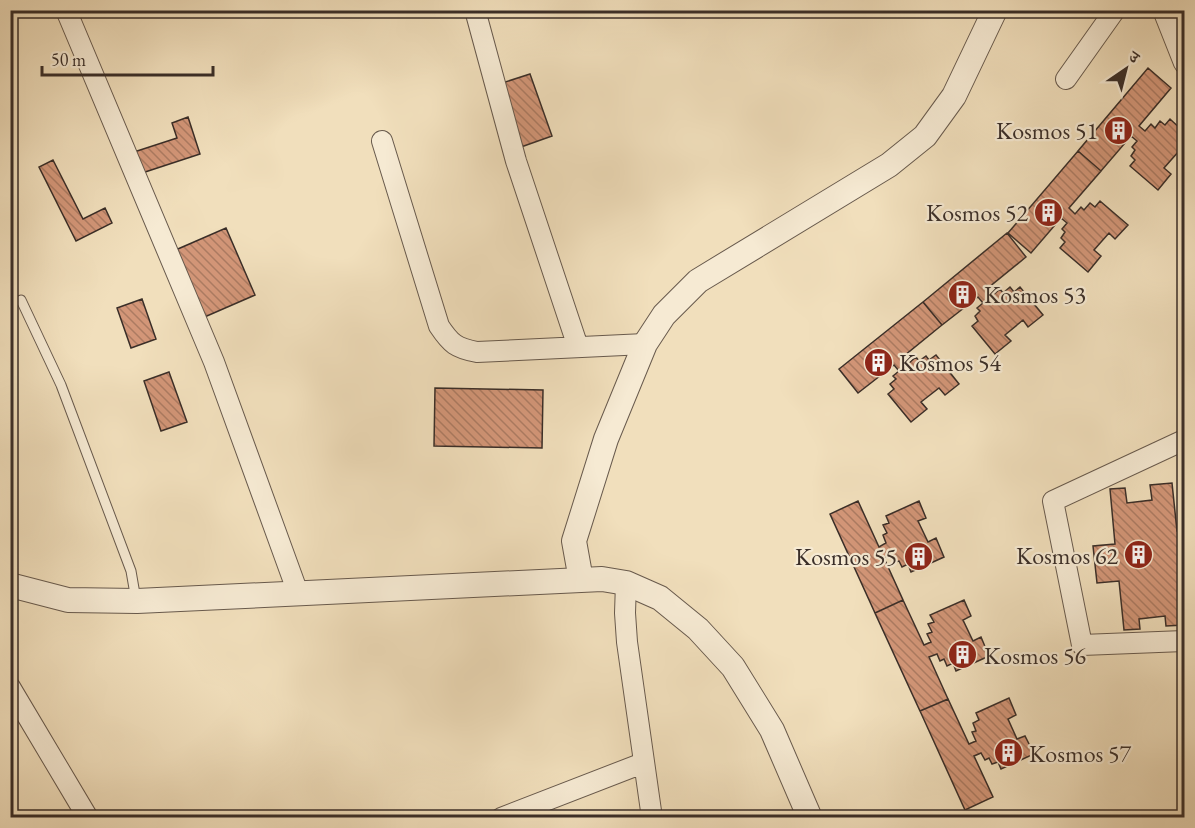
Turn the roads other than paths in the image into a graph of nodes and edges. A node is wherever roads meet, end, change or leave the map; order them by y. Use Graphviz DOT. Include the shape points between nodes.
graph roads {
  1 [pos="66,10"];
  2 [pos="475,10"];
  3 [pos="995,10"];
  4 [pos="1115,10"];
  5 [pos="1163,10"];
  6 [pos="1185,63"];
  7 [pos="1066,80"];
  8 [pos="382,141"];
  9 [pos="21,300"];
  10 [pos="645,344"];
  11 [pos="578,347"];
  12 [pos="1185,440"];
  13 [pos="581,580"];
  14 [pos="626,583"];
  15 [pos="10,585"];
  16 [pos="298,593"];
  17 [pos="137,601"];
  18 [pos="1185,641"];
  19 [pos="10,687"];
  20 [pos="643,763"];
  21 [pos="88,818"];
  22 [pos="501,818"];
  23 [pos="652,818"];
  24 [pos="810,818"];
  1 -- 16 [label="street" via="214,362"];
  2 -- 11 [label="street" via="516,161"];
  3 -- 10 [label="street" via="954,96 925,136 890,165 698,281 664,315"];
  4 -- 7 [label="street"];
  5 -- 6 [label="street"];
  8 -- 11 [label="street" via="439,326 448,339 460,349 477,352"];
  9 -- 17 [label="lane" via="61,385 131,571"];
  10 -- 11 [label="street"];
  10 -- 13 [label="street" via="606,439 574,541"];
  12 -- 18 [label="street" via="1053,501 1082,645"];
  13 -- 14 [label="street"];
  13 -- 16 [label="street"];
  14 -- 20 [label="street" via="627,642"];
  14 -- 24 [label="street" via="660,598 698,629 733,667 772,730"];
  15 -- 17 [label="street" via="68,600"];
  16 -- 17 [label="street"];
  19 -- 21 [label="street"];
  20 -- 22 [label="street"];
  20 -- 23 [label="street"];
}
